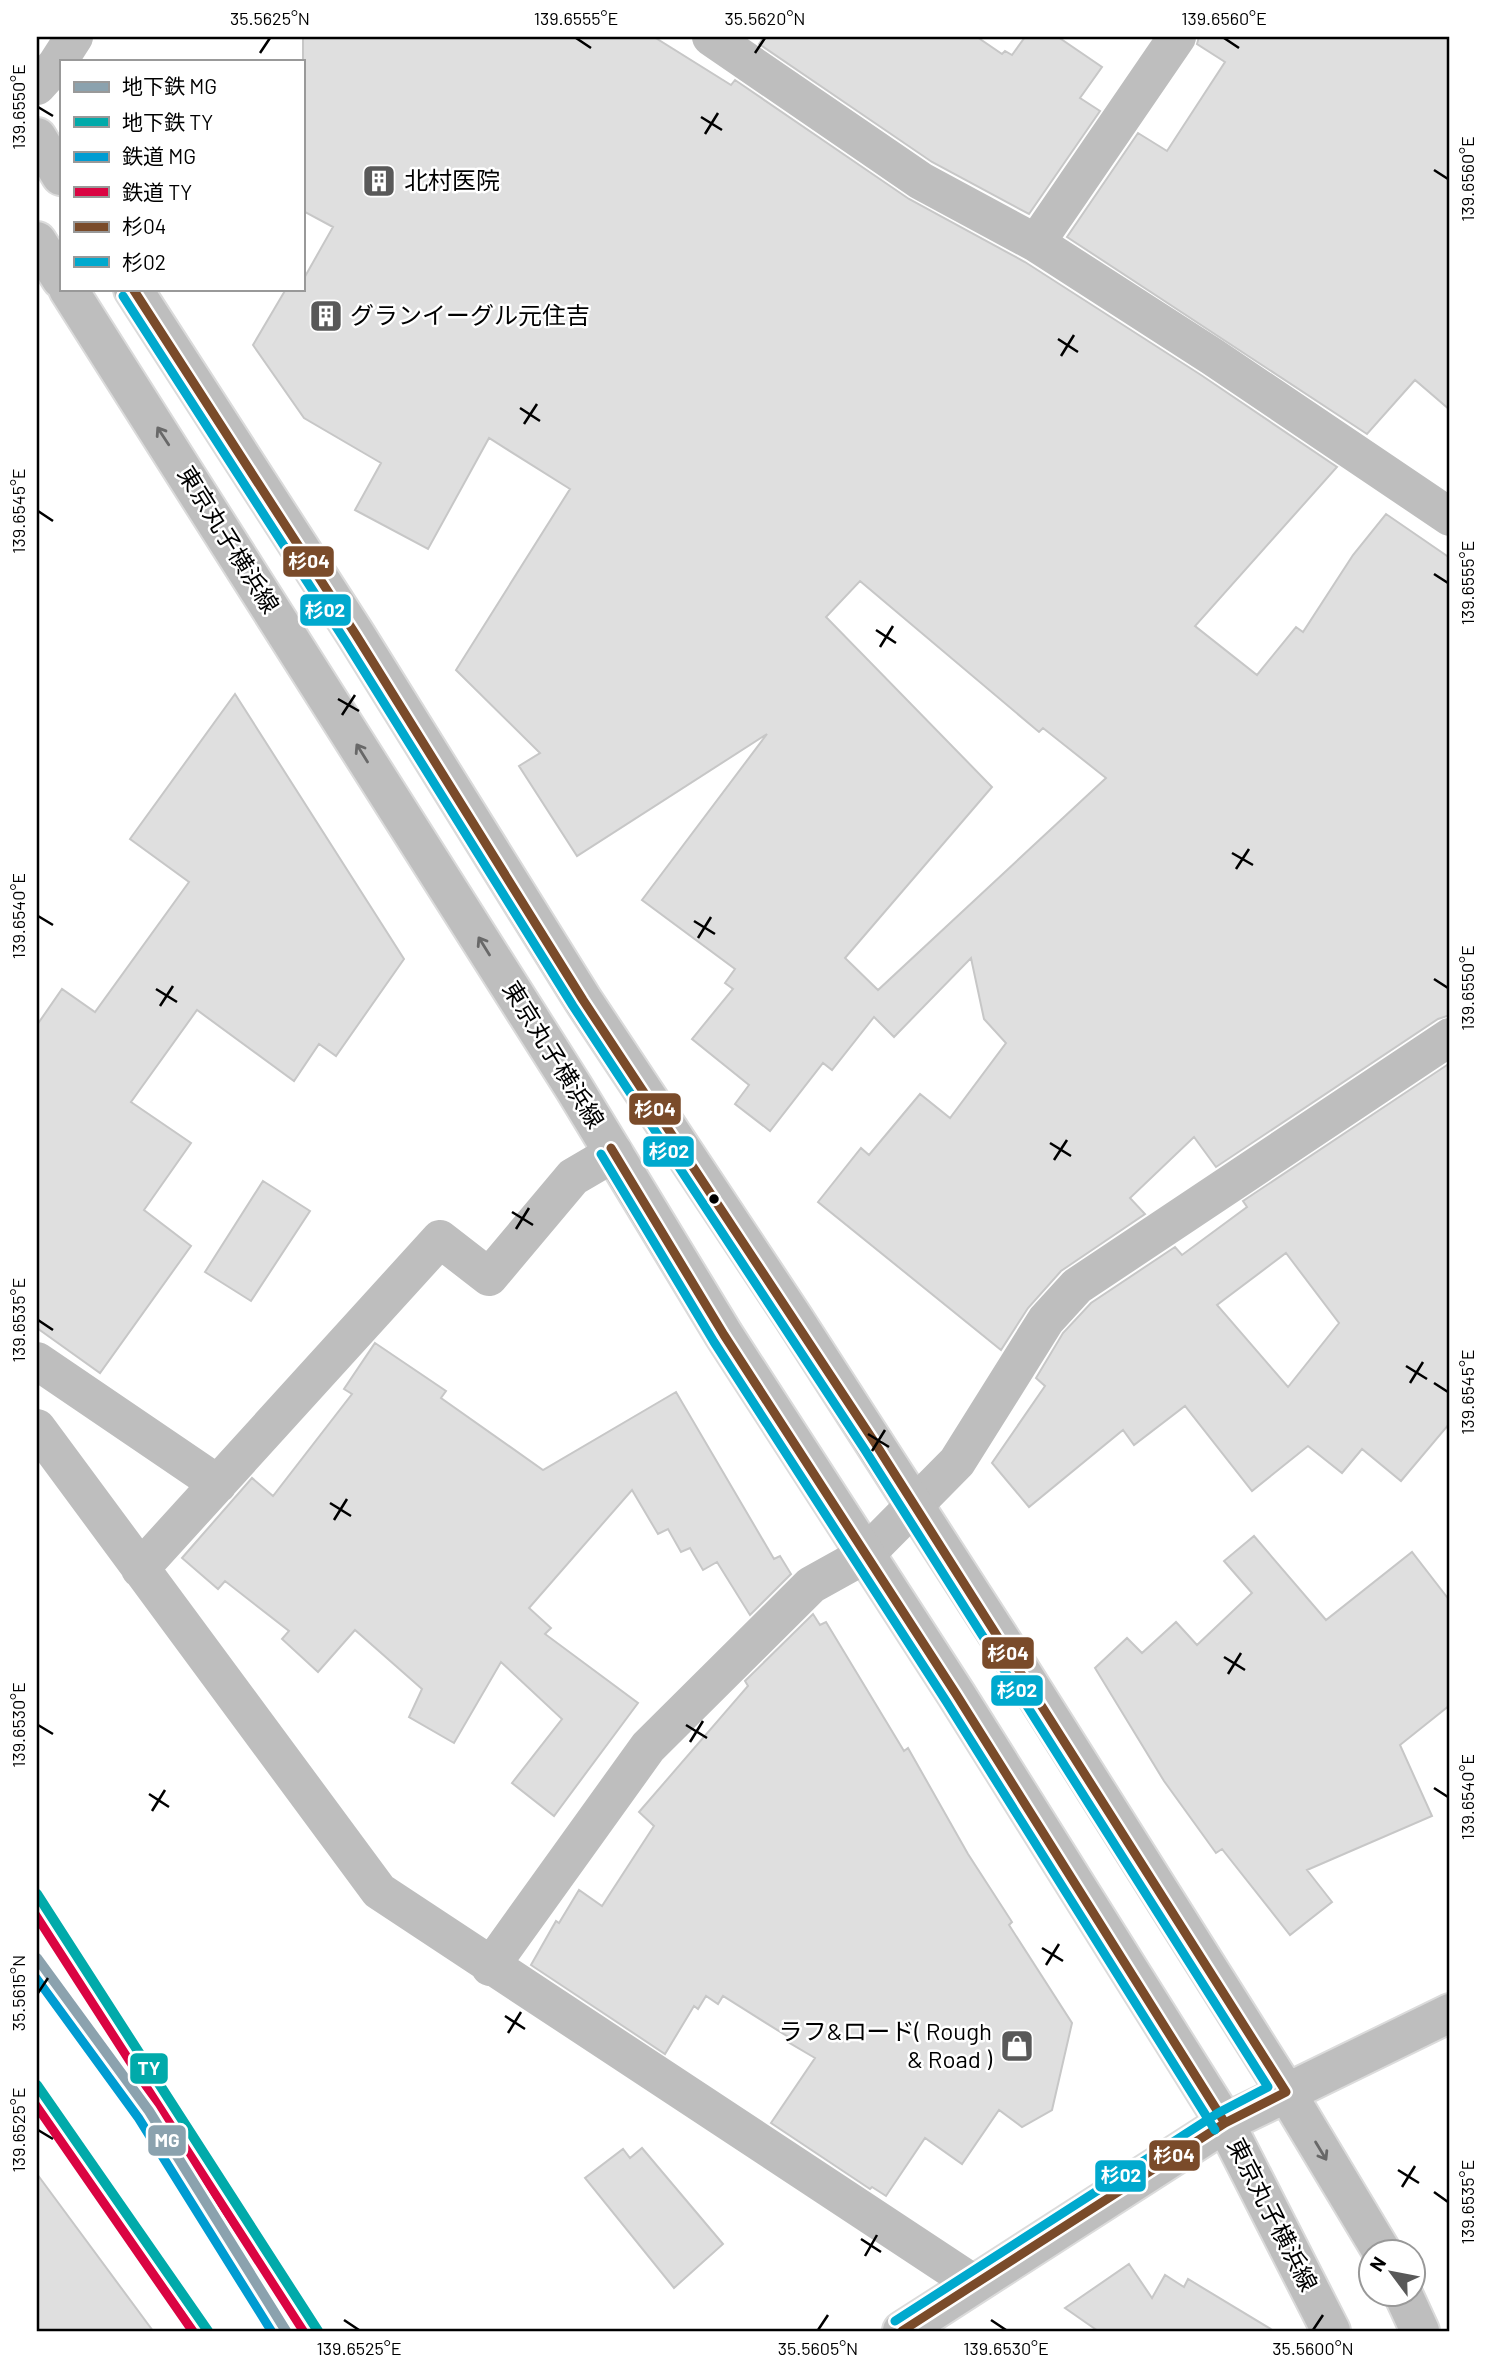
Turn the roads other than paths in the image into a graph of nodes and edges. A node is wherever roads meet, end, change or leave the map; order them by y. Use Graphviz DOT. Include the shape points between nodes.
graph roads {
  1 [pos="74,37"];
  2 [pos="1177,37"];
  3 [pos="721,39"];
  4 [pos="37,86"];
  5 [pos="37,137"];
  6 [pos="60,174"];
  7 [pos="37,241"];
  8 [pos="1036,243"];
  9 [pos="60,277"];
  10 [pos="69,290"];
  11 [pos="134,290"];
  12 [pos="1450,517"];
  13 [pos="1450,1037"];
  14 [pos="614,1153"];
  15 [pos="37,1361"];
  16 [pos="37,1428"];
  17 [pos="218,1484"];
  18 [pos="914,1506"];
  19 [pos="865,1555"];
  20 [pos="140,1569"];
  21 [pos="490,1967"];
  22 [pos="1450,2013"];
  23 [pos="1286,2092"];
  24 [pos="1224,2123"];
  25 [pos="1373,2238"];
  26 [pos="973,2283"];
  27 [pos="1409,2308"];
  28 [pos="902,2331"];
  29 [pos="1331,2331"];
  30 [pos="1420,2331"];
  1 -- 4 [label="main road"];
  2 -- 8 [label="main road"];
  3 -- 8 [label="main road" via="921,181"];
  5 -- 6 [label="main road"];
  7 -- 9 [label="main road"];
  8 -- 12 [label="main road"];
  14 -- 10 [label="main road, 東京丸子横浜線, one-way"];
  11 -- 18 [label="main road" via="583,1000"];
  13 -- 18 [label="main road" via="1077,1286 1046,1320 957,1462"];
  14 -- 17 [label="main road" via="573,1177 489,1277 440,1239"];
  14 -- 19 [label="main road, 東京丸子横浜線"];
  15 -- 17 [label="main road"];
  16 -- 20 [label="main road"];
  17 -- 20 [label="main road"];
  18 -- 19 [label="main road"];
  18 -- 23 [label="main road"];
  19 -- 21 [label="main road" via="811,1585 648,1746"];
  19 -- 24 [label="main road, 東京丸子横浜線"];
  20 -- 21 [label="main road" via="379,1891"];
  21 -- 26 [label="main road"];
  22 -- 23 [label="main road"];
  23 -- 24 [label="main road"];
  23 -- 25 [label="main road, one-way"];
  24 -- 26 [label="main road"];
  24 -- 29 [label="main road, 東京丸子横浜線"];
  26 -- 28 [label="main road"];
  27 -- 30 [label="main road"];
}
